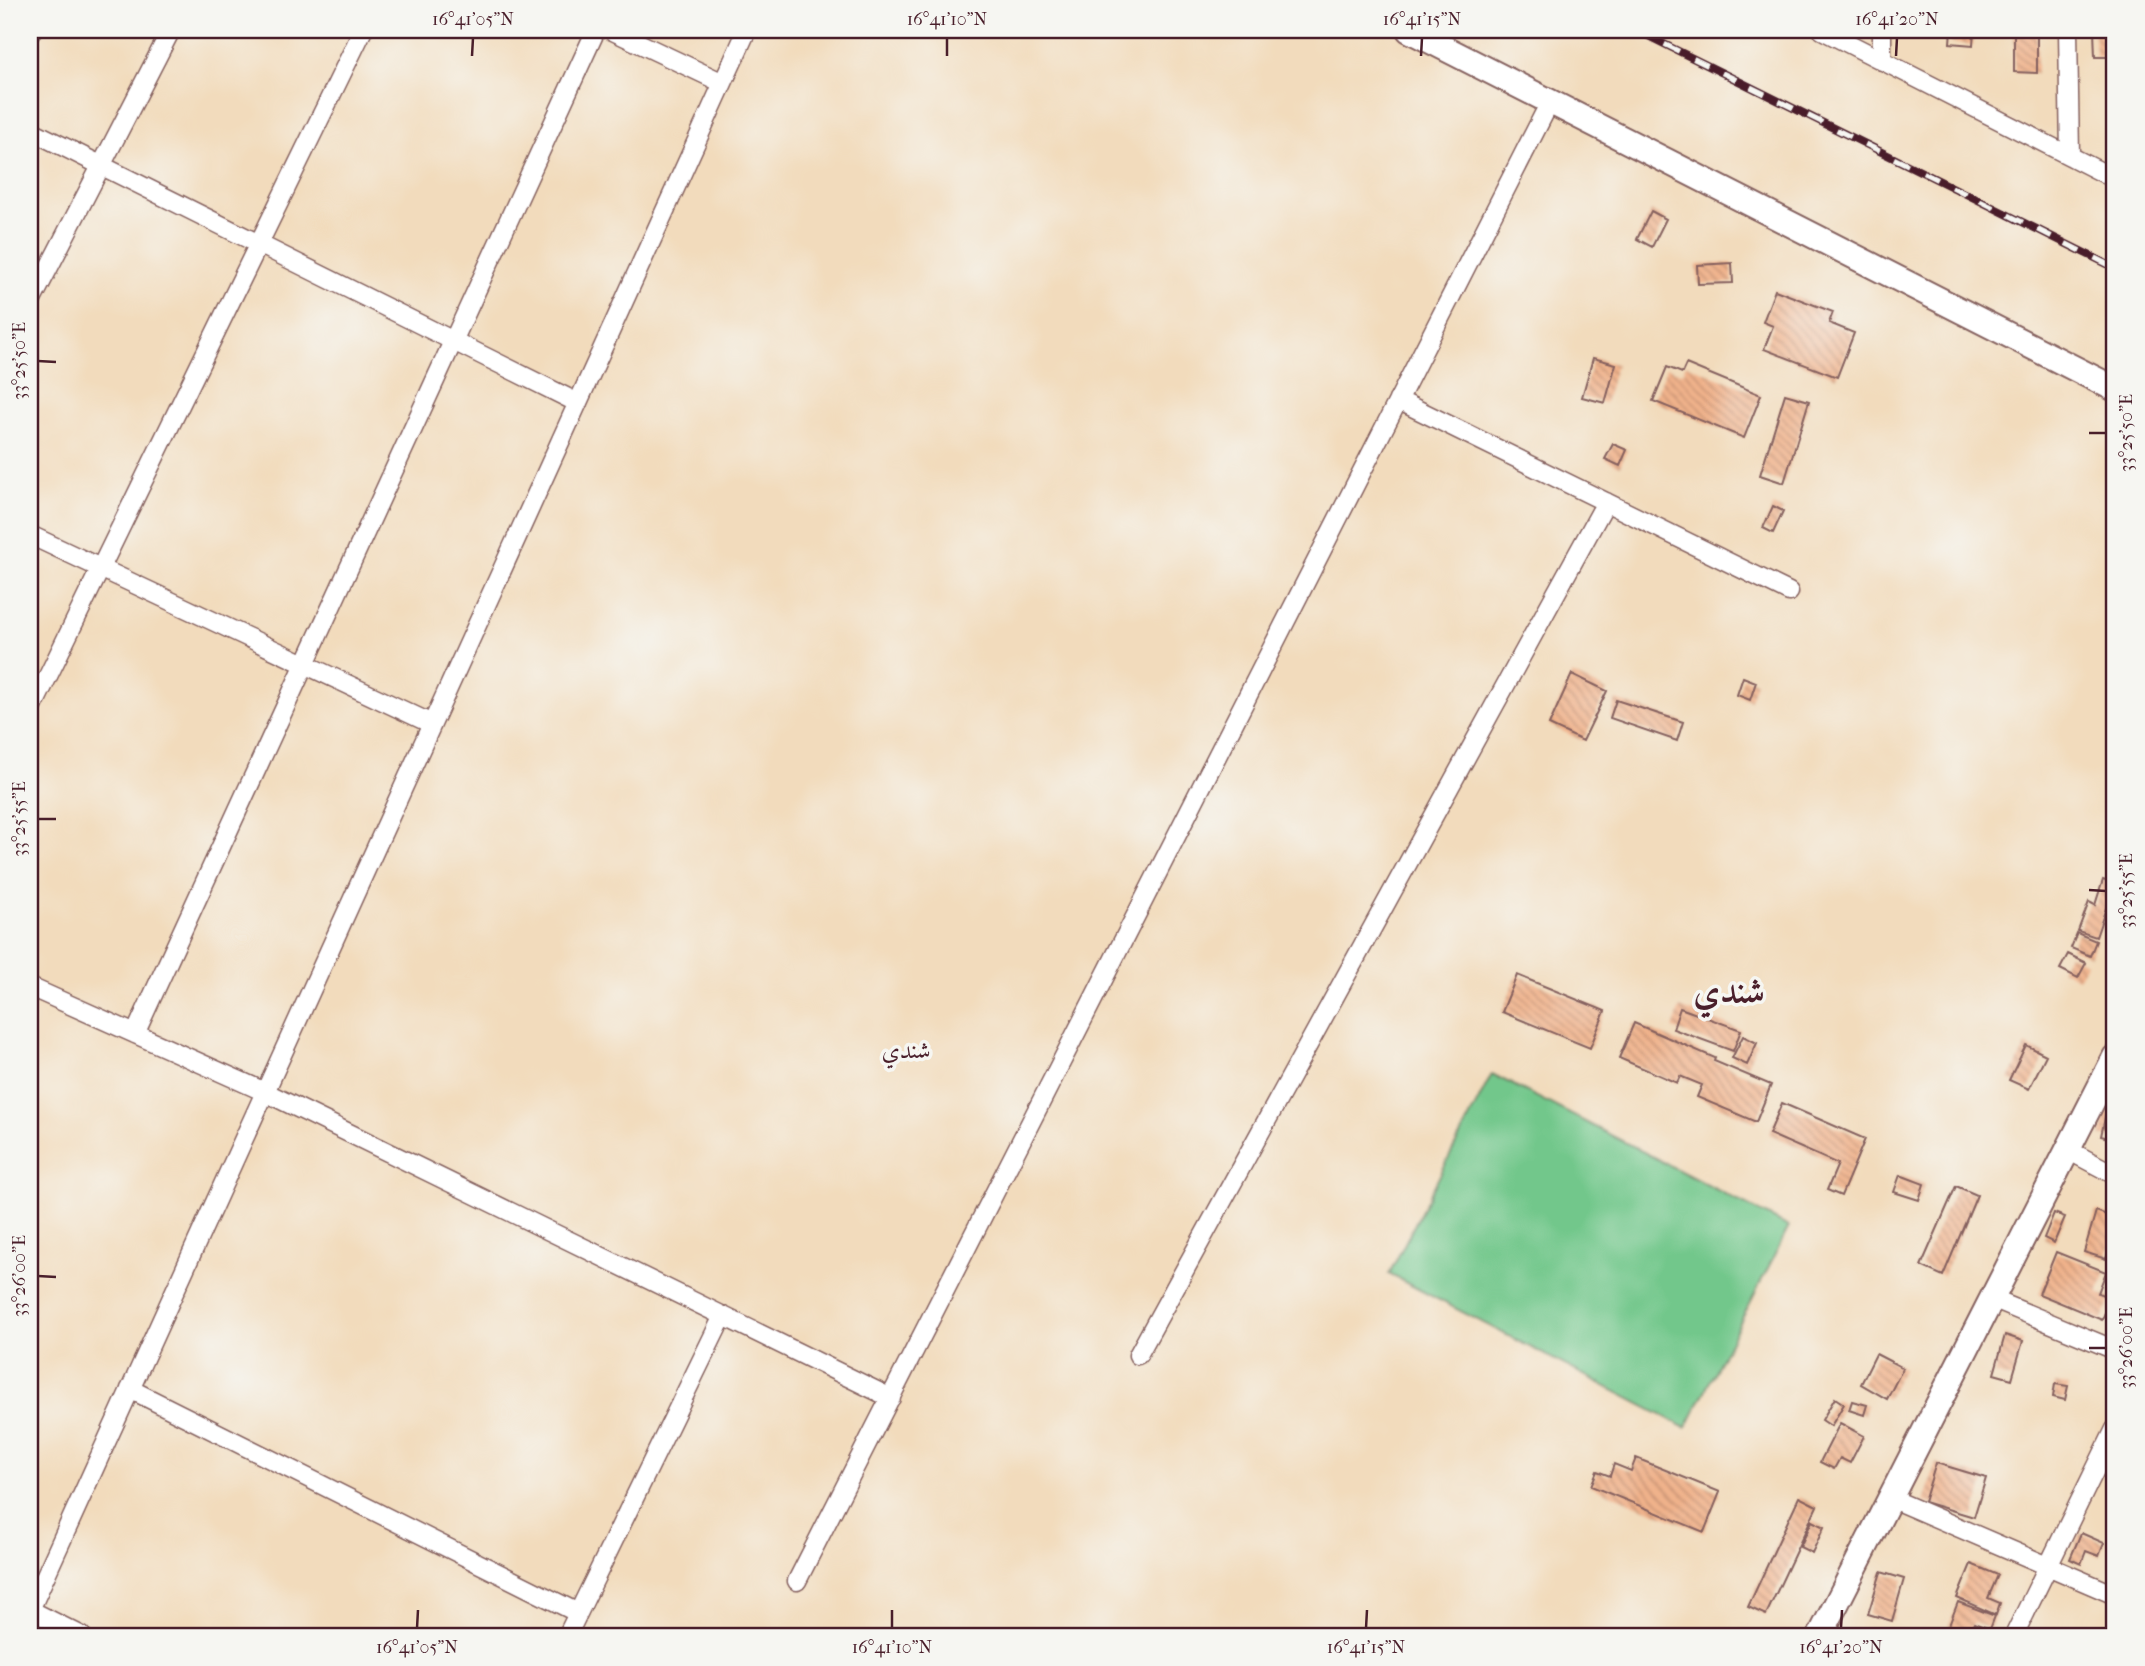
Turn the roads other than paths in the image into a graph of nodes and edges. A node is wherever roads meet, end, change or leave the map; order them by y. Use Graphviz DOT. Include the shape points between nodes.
graph roads {
  1 [pos="171,30"];
  2 [pos="363,30"];
  3 [pos="596,30"];
  4 [pos="611,30"];
  5 [pos="747,30"];
  6 [pos="1409,30"];
  7 [pos="1822,30"];
  8 [pos="1882,30"];
  9 [pos="2068,30"];
  10 [pos="1882,61"];
  11 [pos="723,83"];
  12 [pos="1550,102"];
  13 [pos="30,130"];
  14 [pos="2070,156"];
  15 [pos="101,165"];
  16 [pos="2115,179"];
  17 [pos="258,244"];
  18 [pos="30,304"];
  19 [pos="453,341"];
  20 [pos="2115,389"];
  21 [pos="1398,400"];
  22 [pos="578,403"];
  23 [pos="1606,502"];
  24 [pos="30,535"];
  25 [pos="100,568"];
  26 [pos="1789,592"];
  27 [pos="304,664"];
  28 [pos="30,713"];
  29 [pos="432,724"];
  30 [pos="30,987"];
  31 [pos="135,1034"];
  32 [pos="2115,1057"];
  33 [pos="265,1092"];
  34 [pos="2068,1150"];
  35 [pos="2115,1175"];
  36 [pos="1992,1299"];
  37 [pos="723,1316"];
  38 [pos="2115,1350"];
  39 [pos="1138,1355"];
  40 [pos="130,1389"];
  41 [pos="891,1398"];
  42 [pos="2115,1429"];
  43 [pos="1890,1498"];
  44 [pos="2048,1567"];
  45 [pos="797,1581"];
  46 [pos="2115,1595"];
  47 [pos="30,1610"];
  48 [pos="578,1613"];
  49 [pos="82,1636"];
  50 [pos="566,1636"];
  51 [pos="1820,1636"];
  52 [pos="2014,1636"];
  1 -- 15 [label="street"];
  2 -- 17 [label="street"];
  3 -- 19 [label="street"];
  4 -- 11 [label="street"];
  5 -- 11 [label="street"];
  6 -- 12 [label="street"];
  7 -- 10 [label="street"];
  8 -- 10 [label="street"];
  9 -- 14 [label="street"];
  10 -- 14 [label="street"];
  11 -- 22 [label="street"];
  12 -- 20 [label="street"];
  12 -- 21 [label="street"];
  13 -- 15 [label="street"];
  14 -- 16 [label="street"];
  15 -- 17 [label="street"];
  15 -- 18 [label="street"];
  17 -- 19 [label="street"];
  17 -- 25 [label="street"];
  19 -- 22 [label="street"];
  19 -- 27 [label="street"];
  21 -- 23 [label="street"];
  21 -- 41 [label="street"];
  22 -- 29 [label="street"];
  23 -- 26 [label="street"];
  23 -- 39 [label="street"];
  24 -- 25 [label="street"];
  25 -- 27 [label="street"];
  25 -- 28 [label="street"];
  27 -- 29 [label="street"];
  27 -- 31 [label="street"];
  29 -- 33 [label="street"];
  30 -- 31 [label="street"];
  31 -- 33 [label="street"];
  32 -- 34 [label="street"];
  33 -- 37 [label="street"];
  33 -- 40 [label="street"];
  34 -- 35 [label="street"];
  34 -- 36 [label="street"];
  36 -- 38 [label="street"];
  36 -- 43 [label="street"];
  37 -- 41 [label="street"];
  37 -- 48 [label="street"];
  40 -- 47 [label="street"];
  40 -- 48 [label="street"];
  41 -- 45 [label="street"];
  42 -- 44 [label="street"];
  43 -- 44 [label="street"];
  43 -- 51 [label="street"];
  44 -- 46 [label="street"];
  44 -- 52 [label="street"];
  47 -- 49 [label="street"];
  48 -- 50 [label="street"];
}
